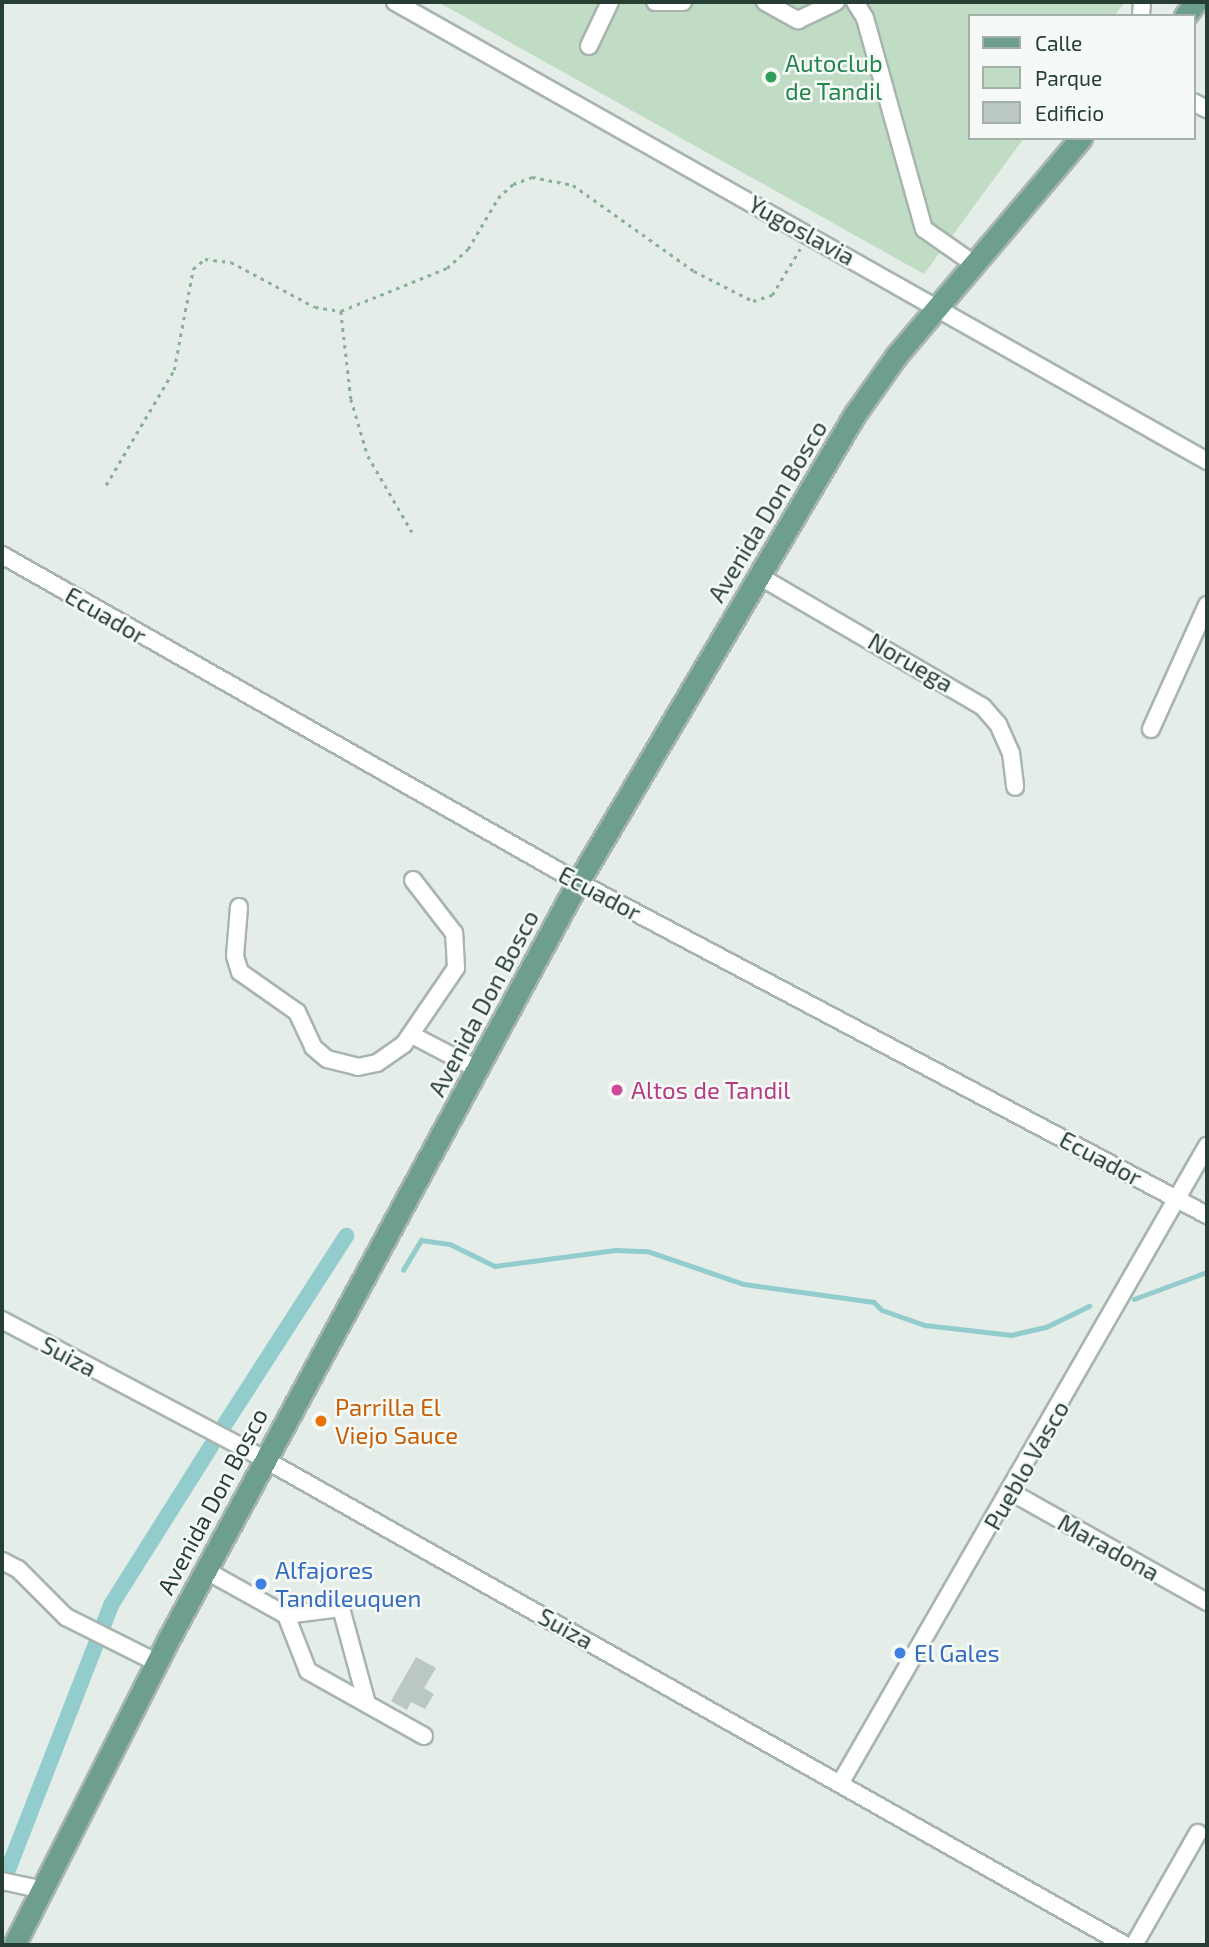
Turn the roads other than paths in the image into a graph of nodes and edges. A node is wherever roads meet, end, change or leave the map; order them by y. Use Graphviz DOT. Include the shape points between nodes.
graph roads {
  1 [pos="395,2"];
  2 [pos="610,2"];
  3 [pos="655,2"];
  4 [pos="683,2"];
  5 [pos="765,2"];
  6 [pos="836,2"];
  7 [pos="855,2"];
  8 [pos="589,47"];
  9 [pos="1079,140"];
  10 [pos="974,264"];
  11 [pos="938,306"];
  12 [pos="1207,461"];
  13 [pos="2,556"];
  14 [pos="759,576"];
  15 [pos="1207,605"];
  16 [pos="1150,729"];
  17 [pos="1015,787"];
  18 [pos="413,880"];
  19 [pos="578,882"];
  20 [pos="239,907"];
  21 [pos="412,1035"];
  22 [pos="477,1069"];
  23 [pos="1207,1146"];
  24 [pos="1178,1199"];
  25 [pos="1207,1216"];
  26 [pos="2,1320"];
  27 [pos="264,1459"];
  28 [pos="1011,1492"];
  29 [pos="2,1561"];
  30 [pos="205,1570"];
  31 [pos="1207,1602"];
  32 [pos="286,1615"];
  33 [pos="156,1662"];
  34 [pos="367,1704"];
  35 [pos="425,1736"];
  36 [pos="841,1782"];
  37 [pos="1198,1833"];
  38 [pos="8,1883"];
  39 [pos="41,1889"];
  40 [pos="14,1945"];
  41 [pos="1125,1945"];
  42 [pos="1134,1945"];
  1 -- 11 [label="street, Yugoslavia"];
  2 -- 8 [label="street"];
  3 -- 4 [label="street"];
  5 -- 6 [label="street" via="798,20"];
  7 -- 10 [label="street" via="864,18 924,229"];
  9 -- 10 [label="main road, Avenida Don Bosco"];
  10 -- 11 [label="main road, Avenida Don Bosco"];
  11 -- 12 [label="street, Yugoslavia"];
  11 -- 14 [label="main road, Avenida Don Bosco" via="855,414"];
  13 -- 19 [label="street, Ecuador"];
  14 -- 17 [label="street, Noruega" via="983,707 998,723 1011,753"];
  14 -- 19 [label="main road, Avenida Don Bosco"];
  15 -- 16 [label="street"];
  18 -- 21 [label="street" via="454,933 458,952 446,988"];
  19 -- 22 [label="main road, Avenida Don Bosco"];
  19 -- 24 [label="street, Ecuador"];
  20 -- 21 [label="street" via="235,956 240,972 298,1012 313,1046 327,1059 343,1066 377,1063"];
  21 -- 22 [label="street"];
  22 -- 27 [label="main road, Avenida Don Bosco"];
  23 -- 24 [label="street, Pueblo Vasco"];
  24 -- 25 [label="street, Ecuador"];
  24 -- 28 [label="street, Pueblo Vasco"];
  26 -- 27 [label="street, Suiza"];
  27 -- 30 [label="main road, Avenida Don Bosco"];
  27 -- 36 [label="street, Suiza"];
  28 -- 31 [label="street, Maradona"];
  28 -- 36 [label="street, Pueblo Vasco"];
  29 -- 33 [label="street" via="18,1569 66,1617"];
  30 -- 32 [label="street"];
  30 -- 33 [label="main road, Avenida Don Bosco"];
  32 -- 34 [label="street" via="308,1671"];
  32 -- 34 [label="street" via="341,1608"];
  33 -- 39 [label="main road, Avenida Don Bosco"];
  34 -- 35 [label="street"];
  36 -- 41 [label="street, Suiza"];
  37 -- 42 [label="street"];
  38 -- 39 [label="street"];
  39 -- 40 [label="main road, Avenida Don Bosco"];
}
